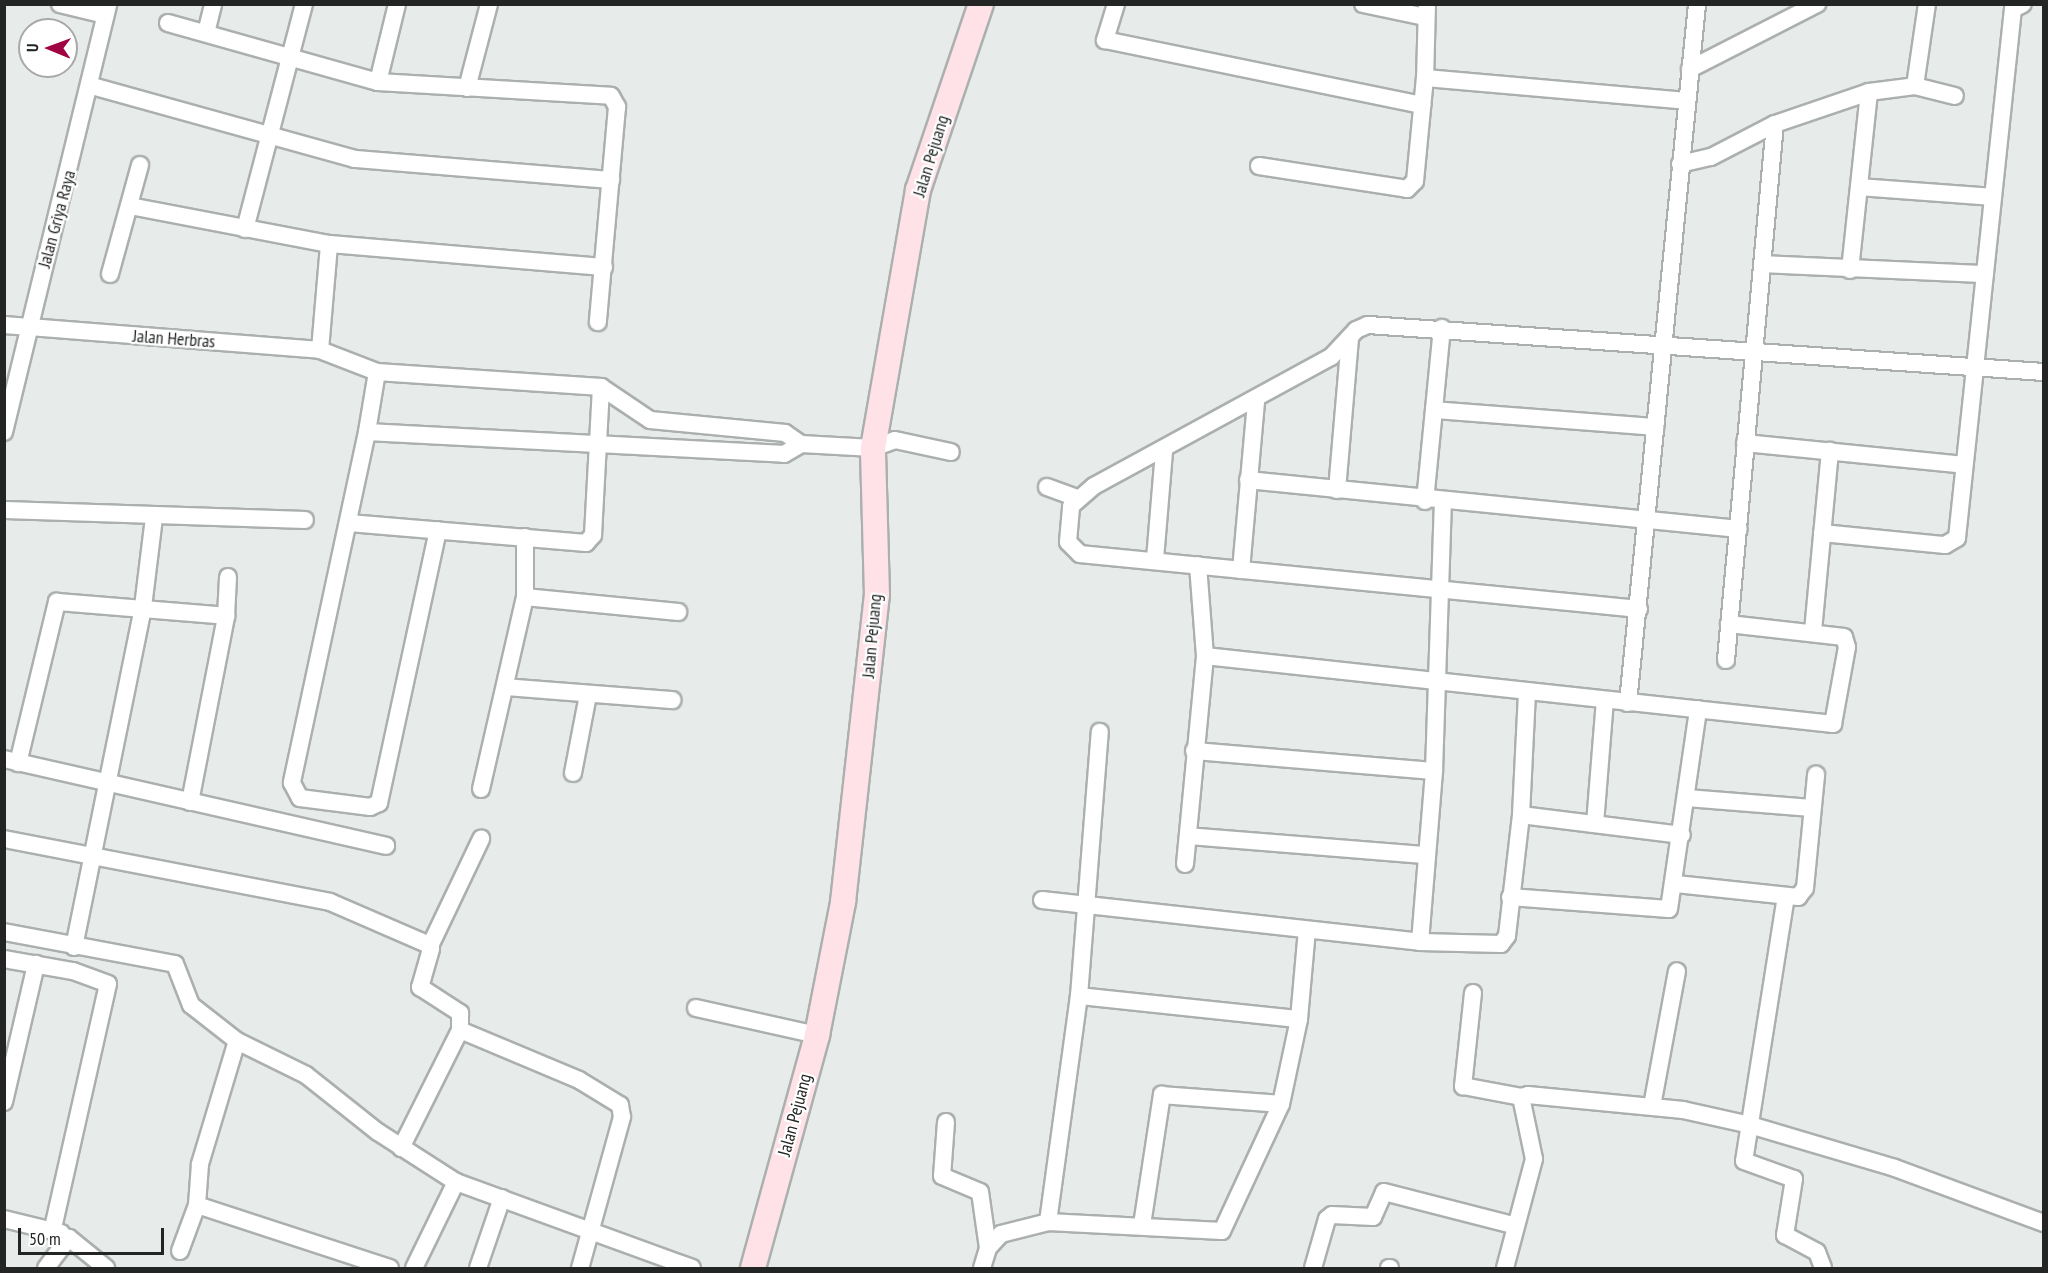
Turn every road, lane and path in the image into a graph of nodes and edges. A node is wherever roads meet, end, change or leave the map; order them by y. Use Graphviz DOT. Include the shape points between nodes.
graph roads {
  1 [pos="60,4"];
  2 [pos="213,4"];
  3 [pos="304,4"];
  4 [pos="397,4"];
  5 [pos="489,4"];
  6 [pos="981,4"];
  7 [pos="1116,4"];
  8 [pos="1363,4"];
  9 [pos="1697,4"];
  10 [pos="1817,4"];
  11 [pos="1927,4"];
  12 [pos="2023,4"];
  13 [pos="106,10"];
  14 [pos="1426,11"];
  15 [pos="1791,13"];
  16 [pos="168,23"];
  17 [pos="206,33"];
  18 [pos="291,59"];
  19 [pos="1690,69"];
  20 [pos="1425,78"];
  21 [pos="378,82"];
  22 [pos="92,86"];
  23 [pos="467,87"];
  24 [pos="1915,87"];
  25 [pos="1869,92"];
  26 [pos="1954,96"];
  27 [pos="1687,101"];
  28 [pos="1422,105"];
  29 [pos="1775,124"];
  30 [pos="270,139"];
  31 [pos="1680,164"];
  32 [pos="140,165"];
  33 [pos="1259,166"];
  34 [pos="611,180"];
  35 [pos="1860,187"];
  36 [pos="1993,197"];
  37 [pos="129,206"];
  38 [pos="245,229"];
  39 [pos="329,244"];
  40 [pos="1763,264"];
  41 [pos="604,267"];
  42 [pos="1850,270"];
  43 [pos="110,274"];
  44 [pos="1985,274"];
  45 [pos="598,322"];
  46 [pos="4,325"];
  47 [pos="29,328"];
  48 [pos="1442,328"];
  49 [pos="1350,338"];
  50 [pos="1660,345"];
  51 [pos="320,350"];
  52 [pos="1756,352"];
  53 [pos="1974,370"];
  54 [pos="377,372"];
  55 [pos="2043,372"];
  56 [pos="601,387"];
  57 [pos="1256,402"];
  58 [pos="1434,410"];
  59 [pos="7,413"];
  60 [pos="650,420"];
  61 [pos="1655,427"];
  62 [pos="4,432"];
  63 [pos="367,432"];
  64 [pos="1745,443"];
  65 [pos="801,444"];
  66 [pos="599,445"];
  67 [pos="649,446"];
  68 [pos="873,448"];
  69 [pos="1830,451"];
  70 [pos="1164,452"];
  71 [pos="951,453"];
  72 [pos="1964,465"];
  73 [pos="1248,480"];
  74 [pos="1047,487"];
  75 [pos="1337,490"];
  76 [pos="1077,498"];
  77 [pos="1425,501"];
  78 [pos="1443,503"];
  79 [pos="4,510"];
  80 [pos="154,518"];
  81 [pos="305,520"];
  82 [pos="1645,521"];
  83 [pos="349,524"];
  84 [pos="1739,529"];
  85 [pos="438,530"];
  86 [pos="1822,533"];
  87 [pos="525,537"];
  88 [pos="1155,559"];
  89 [pos="1198,565"];
  90 [pos="1241,570"];
  91 [pos="228,577"];
  92 [pos="1436,590"];
  93 [pos="525,597"];
  94 [pos="143,608"];
  95 [pos="1639,609"];
  96 [pos="678,612"];
  97 [pos="226,616"];
  98 [pos="1729,624"];
  99 [pos="1813,631"];
  100 [pos="1205,656"];
  101 [pos="1726,660"];
  102 [pos="1437,684"];
  103 [pos="505,687"];
  104 [pos="1527,692"];
  105 [pos="588,695"];
  106 [pos="672,699"];
  107 [pos="1605,701"];
  108 [pos="1628,703"];
  109 [pos="1698,709"];
  110 [pos="1100,732"];
  111 [pos="1194,751"];
  112 [pos="11,761"];
  113 [pos="1434,771"];
  114 [pos="573,774"];
  115 [pos="1816,775"];
  116 [pos="105,783"];
  117 [pos="482,789"];
  118 [pos="1687,798"];
  119 [pos="190,802"];
  120 [pos="1812,808"];
  121 [pos="1521,815"];
  122 [pos="1595,824"];
  123 [pos="1682,835"];
  124 [pos="1188,836"];
  125 [pos="4,838"];
  126 [pos="481,839"];
  127 [pos="387,846"];
  128 [pos="89,855"];
  129 [pos="1425,855"];
  130 [pos="1185,864"];
  131 [pos="1676,884"];
  132 [pos="1786,896"];
  133 [pos="1510,897"];
  134 [pos="1042,900"];
  135 [pos="1085,905"];
  136 [pos="1306,930"];
  137 [pos="4,932"];
  138 [pos="1419,942"];
  139 [pos="430,946"];
  140 [pos="74,947"];
  141 [pos="4,959"];
  142 [pos="36,964"];
  143 [pos="1677,971"];
  144 [pos="1473,993"];
  145 [pos="1079,996"];
  146 [pos="696,1008"];
  147 [pos="1299,1018"];
  148 [pos="460,1030"];
  149 [pos="817,1035"];
  150 [pos="237,1041"];
  151 [pos="1521,1097"];
  152 [pos="4,1102"];
  153 [pos="1281,1104"];
  154 [pos="1652,1106"];
  155 [pos="946,1122"];
  156 [pos="1750,1125"];
  157 [pos="401,1148"];
  158 [pos="456,1182"];
  159 [pos="502,1198"];
  160 [pos="197,1205"];
  161 [pos="4,1219"];
  162 [pos="1048,1222"];
  163 [pos="2043,1223"];
  164 [pos="1142,1225"];
  165 [pos="1516,1226"];
  166 [pos="53,1228"];
  167 [pos="587,1229"];
  168 [pos="69,1238"];
  169 [pos="988,1248"];
  170 [pos="180,1251"];
  171 [pos="46,1269"];
  172 [pos="106,1269"];
  173 [pos="390,1269"];
  174 [pos="414,1269"];
  175 [pos="478,1269"];
  176 [pos="579,1269"];
  177 [pos="692,1269"];
  178 [pos="753,1269"];
  179 [pos="982,1269"];
  180 [pos="1313,1269"];
  181 [pos="1505,1269"];
  182 [pos="1822,1269"];
  1 -- 13 [label="street"];
  2 -- 17 [label="street"];
  3 -- 18 [label="street"];
  4 -- 21 [label="street"];
  5 -- 23 [label="street"];
  6 -- 68 [label="street, Jalan Pejuang" via="918,190"];
  7 -- 28 [label="street" via="1105,40"];
  8 -- 14 [label="street"];
  9 -- 19 [label="street"];
  10 -- 15 [label="street"];
  11 -- 24 [label="street"];
  12 -- 36 [label="street" via="2013,9"];
  13 -- 22 [label="street, Jalan Griya Raya"];
  14 -- 20 [label="street"];
  15 -- 19 [label="street"];
  16 -- 17 [label="street"];
  17 -- 18 [label="street"];
  18 -- 21 [label="street"];
  18 -- 30 [label="street"];
  19 -- 27 [label="street"];
  20 -- 27 [label="street"];
  20 -- 28 [label="street"];
  21 -- 23 [label="street"];
  22 -- 30 [label="street"];
  22 -- 47 [label="street, Jalan Griya Raya"];
  23 -- 34 [label="street" via="611,96 618,107"];
  24 -- 25 [label="street"];
  24 -- 26 [label="street"];
  25 -- 29 [label="street"];
  25 -- 35 [label="street"];
  27 -- 31 [label="street"];
  28 -- 33 [label="street" via="1415,181 1407,189"];
  29 -- 31 [label="street" via="1711,157"];
  29 -- 40 [label="street"];
  30 -- 34 [label="street" via="355,159"];
  30 -- 38 [label="street"];
  31 -- 50 [label="street"];
  32 -- 37 [label="street"];
  34 -- 41 [label="street"];
  35 -- 36 [label="street"];
  35 -- 42 [label="street"];
  36 -- 44 [label="street"];
  37 -- 38 [label="street"];
  37 -- 43 [label="street"];
  38 -- 39 [label="street"];
  39 -- 41 [label="street"];
  39 -- 51 [label="street"];
  40 -- 42 [label="street"];
  40 -- 52 [label="street"];
  41 -- 45 [label="street"];
  42 -- 44 [label="street"];
  44 -- 53 [label="street"];
  46 -- 47 [label="street, Jalan Herbras"];
  47 -- 51 [label="street, Jalan Herbras"];
  47 -- 59 [label="street, Jalan Griya Raya"];
  48 -- 49 [label="street" via="1377,324 1362,327"];
  48 -- 50 [label="street"];
  48 -- 58 [label="street"];
  49 -- 57 [label="street" via="1331,357"];
  49 -- 75 [label="street"];
  50 -- 52 [label="street"];
  50 -- 61 [label="street"];
  51 -- 54 [label="street, Jalan Herbras"];
  52 -- 53 [label="street"];
  52 -- 64 [label="street"];
  53 -- 55 [label="street"];
  53 -- 72 [label="street"];
  54 -- 56 [label="street, Jalan Herbras"];
  54 -- 63 [label="street"];
  56 -- 60 [label="street"];
  56 -- 66 [label="street"];
  57 -- 70 [label="street"];
  57 -- 73 [label="street"];
  58 -- 61 [label="street"];
  58 -- 77 [label="street"];
  59 -- 62 [label="street, Jalan Griya Raya"];
  60 -- 65 [label="street" via="785,433"];
  60 -- 67 [label="street"];
  61 -- 82 [label="street"];
  63 -- 66 [label="street"];
  63 -- 83 [label="street"];
  64 -- 69 [label="street"];
  64 -- 84 [label="street"];
  65 -- 67 [label="street" via="784,454"];
  65 -- 68 [label="street"];
  66 -- 67 [label="street"];
  66 -- 87 [label="street" via="590,540 580,544"];
  68 -- 71 [label="street" via="895,440"];
  68 -- 149 [label="street, Jalan Pejuang" via="877,595 843,902"];
  69 -- 72 [label="street"];
  69 -- 86 [label="street"];
  70 -- 76 [label="street"];
  70 -- 88 [label="street"];
  72 -- 86 [label="street" via="1957,538 1950,544"];
  73 -- 75 [label="street"];
  73 -- 90 [label="street"];
  74 -- 76 [label="street"];
  75 -- 77 [label="street"];
  76 -- 88 [label="street" via="1068,526 1073,551"];
  77 -- 78 [label="street"];
  78 -- 82 [label="street"];
  78 -- 92 [label="street"];
  79 -- 80 [label="street"];
  80 -- 81 [label="street"];
  80 -- 94 [label="street"];
  82 -- 84 [label="street"];
  82 -- 95 [label="street"];
  83 -- 85 [label="street"];
  83 -- 85 [label="street" via="292,783 300,798 370,807 381,798"];
  84 -- 98 [label="street"];
  85 -- 87 [label="street"];
  86 -- 99 [label="street"];
  87 -- 93 [label="street"];
  88 -- 89 [label="street"];
  89 -- 90 [label="street"];
  89 -- 100 [label="street"];
  90 -- 92 [label="street"];
  91 -- 97 [label="street"];
  92 -- 95 [label="street"];
  92 -- 102 [label="street"];
  93 -- 96 [label="street"];
  93 -- 103 [label="street"];
  94 -- 97 [label="street"];
  94 -- 112 [label="street" via="57,602"];
  94 -- 116 [label="street"];
  95 -- 108 [label="street"];
  97 -- 119 [label="street"];
  98 -- 99 [label="street"];
  98 -- 101 [label="street"];
  99 -- 109 [label="street" via="1838,634 1847,642 1833,724"];
  100 -- 102 [label="street"];
  100 -- 111 [label="street"];
  102 -- 104 [label="street"];
  102 -- 113 [label="street"];
  103 -- 105 [label="street"];
  103 -- 117 [label="street"];
  104 -- 107 [label="street"];
  104 -- 121 [label="street"];
  105 -- 106 [label="street"];
  105 -- 114 [label="street"];
  107 -- 108 [label="street"];
  107 -- 122 [label="street"];
  108 -- 109 [label="street"];
  109 -- 118 [label="street"];
  110 -- 135 [label="street"];
  111 -- 113 [label="street"];
  111 -- 124 [label="street"];
  112 -- 116 [label="street"];
  113 -- 129 [label="street"];
  115 -- 120 [label="street"];
  116 -- 119 [label="street"];
  116 -- 128 [label="street"];
  118 -- 120 [label="street"];
  118 -- 123 [label="street"];
  119 -- 127 [label="street"];
  120 -- 132 [label="street" via="1805,888 1798,897"];
  121 -- 122 [label="street"];
  121 -- 133 [label="street"];
  122 -- 123 [label="street"];
  123 -- 131 [label="street"];
  124 -- 129 [label="street"];
  124 -- 130 [label="street"];
  125 -- 128 [label="street"];
  126 -- 139 [label="street"];
  128 -- 139 [label="street" via="330,902"];
  128 -- 140 [label="street"];
  129 -- 138 [label="street"];
  131 -- 132 [label="street"];
  131 -- 133 [label="street" via="1664,913"];
  132 -- 156 [label="street"];
  133 -- 138 [label="street" via="1507,936 1501,944"];
  134 -- 135 [label="street"];
  135 -- 136 [label="street"];
  135 -- 145 [label="street"];
  136 -- 138 [label="street"];
  136 -- 147 [label="street"];
  137 -- 140 [label="street"];
  139 -- 148 [label="street" via="420,987 460,1013"];
  140 -- 150 [label="street" via="175,964 188,1002"];
  141 -- 142 [label="street"];
  142 -- 152 [label="street"];
  142 -- 166 [label="street" via="108,984"];
  143 -- 154 [label="street"];
  144 -- 151 [label="street" via="1462,1086"];
  145 -- 147 [label="street"];
  145 -- 162 [label="street"];
  146 -- 149 [label="street"];
  147 -- 153 [label="street"];
  148 -- 157 [label="street"];
  148 -- 167 [label="street" via="617,1101 622,1117"];
  149 -- 178 [label="street, Jalan Pejuang"];
  150 -- 157 [label="street" via="306,1075"];
  150 -- 160 [label="street" via="200,1164"];
  151 -- 154 [label="street"];
  151 -- 165 [label="street" via="1534,1159"];
  153 -- 164 [label="street" via="1222,1231"];
  153 -- 164 [label="street" via="1162,1095"];
  154 -- 156 [label="street"];
  155 -- 169 [label="street" via="942,1176 983,1196"];
  156 -- 163 [label="street" via="1895,1168"];
  156 -- 182 [label="street" via="1744,1161 1794,1179 1785,1235 1817,1252"];
  157 -- 158 [label="street"];
  158 -- 159 [label="street"];
  158 -- 174 [label="street"];
  159 -- 167 [label="street"];
  159 -- 175 [label="street"];
  160 -- 170 [label="street"];
  160 -- 173 [label="street"];
  161 -- 166 [label="street"];
  162 -- 164 [label="street"];
  162 -- 169 [label="street" via="1011,1229"];
  165 -- 180 [label="street" via="1384,1192 1373,1217 1327,1219"];
  165 -- 181 [label="street"];
  166 -- 168 [label="street"];
  167 -- 176 [label="street"];
  167 -- 177 [label="street"];
  168 -- 171 [label="street"];
  168 -- 172 [label="street"];
  169 -- 179 [label="street"];
}
